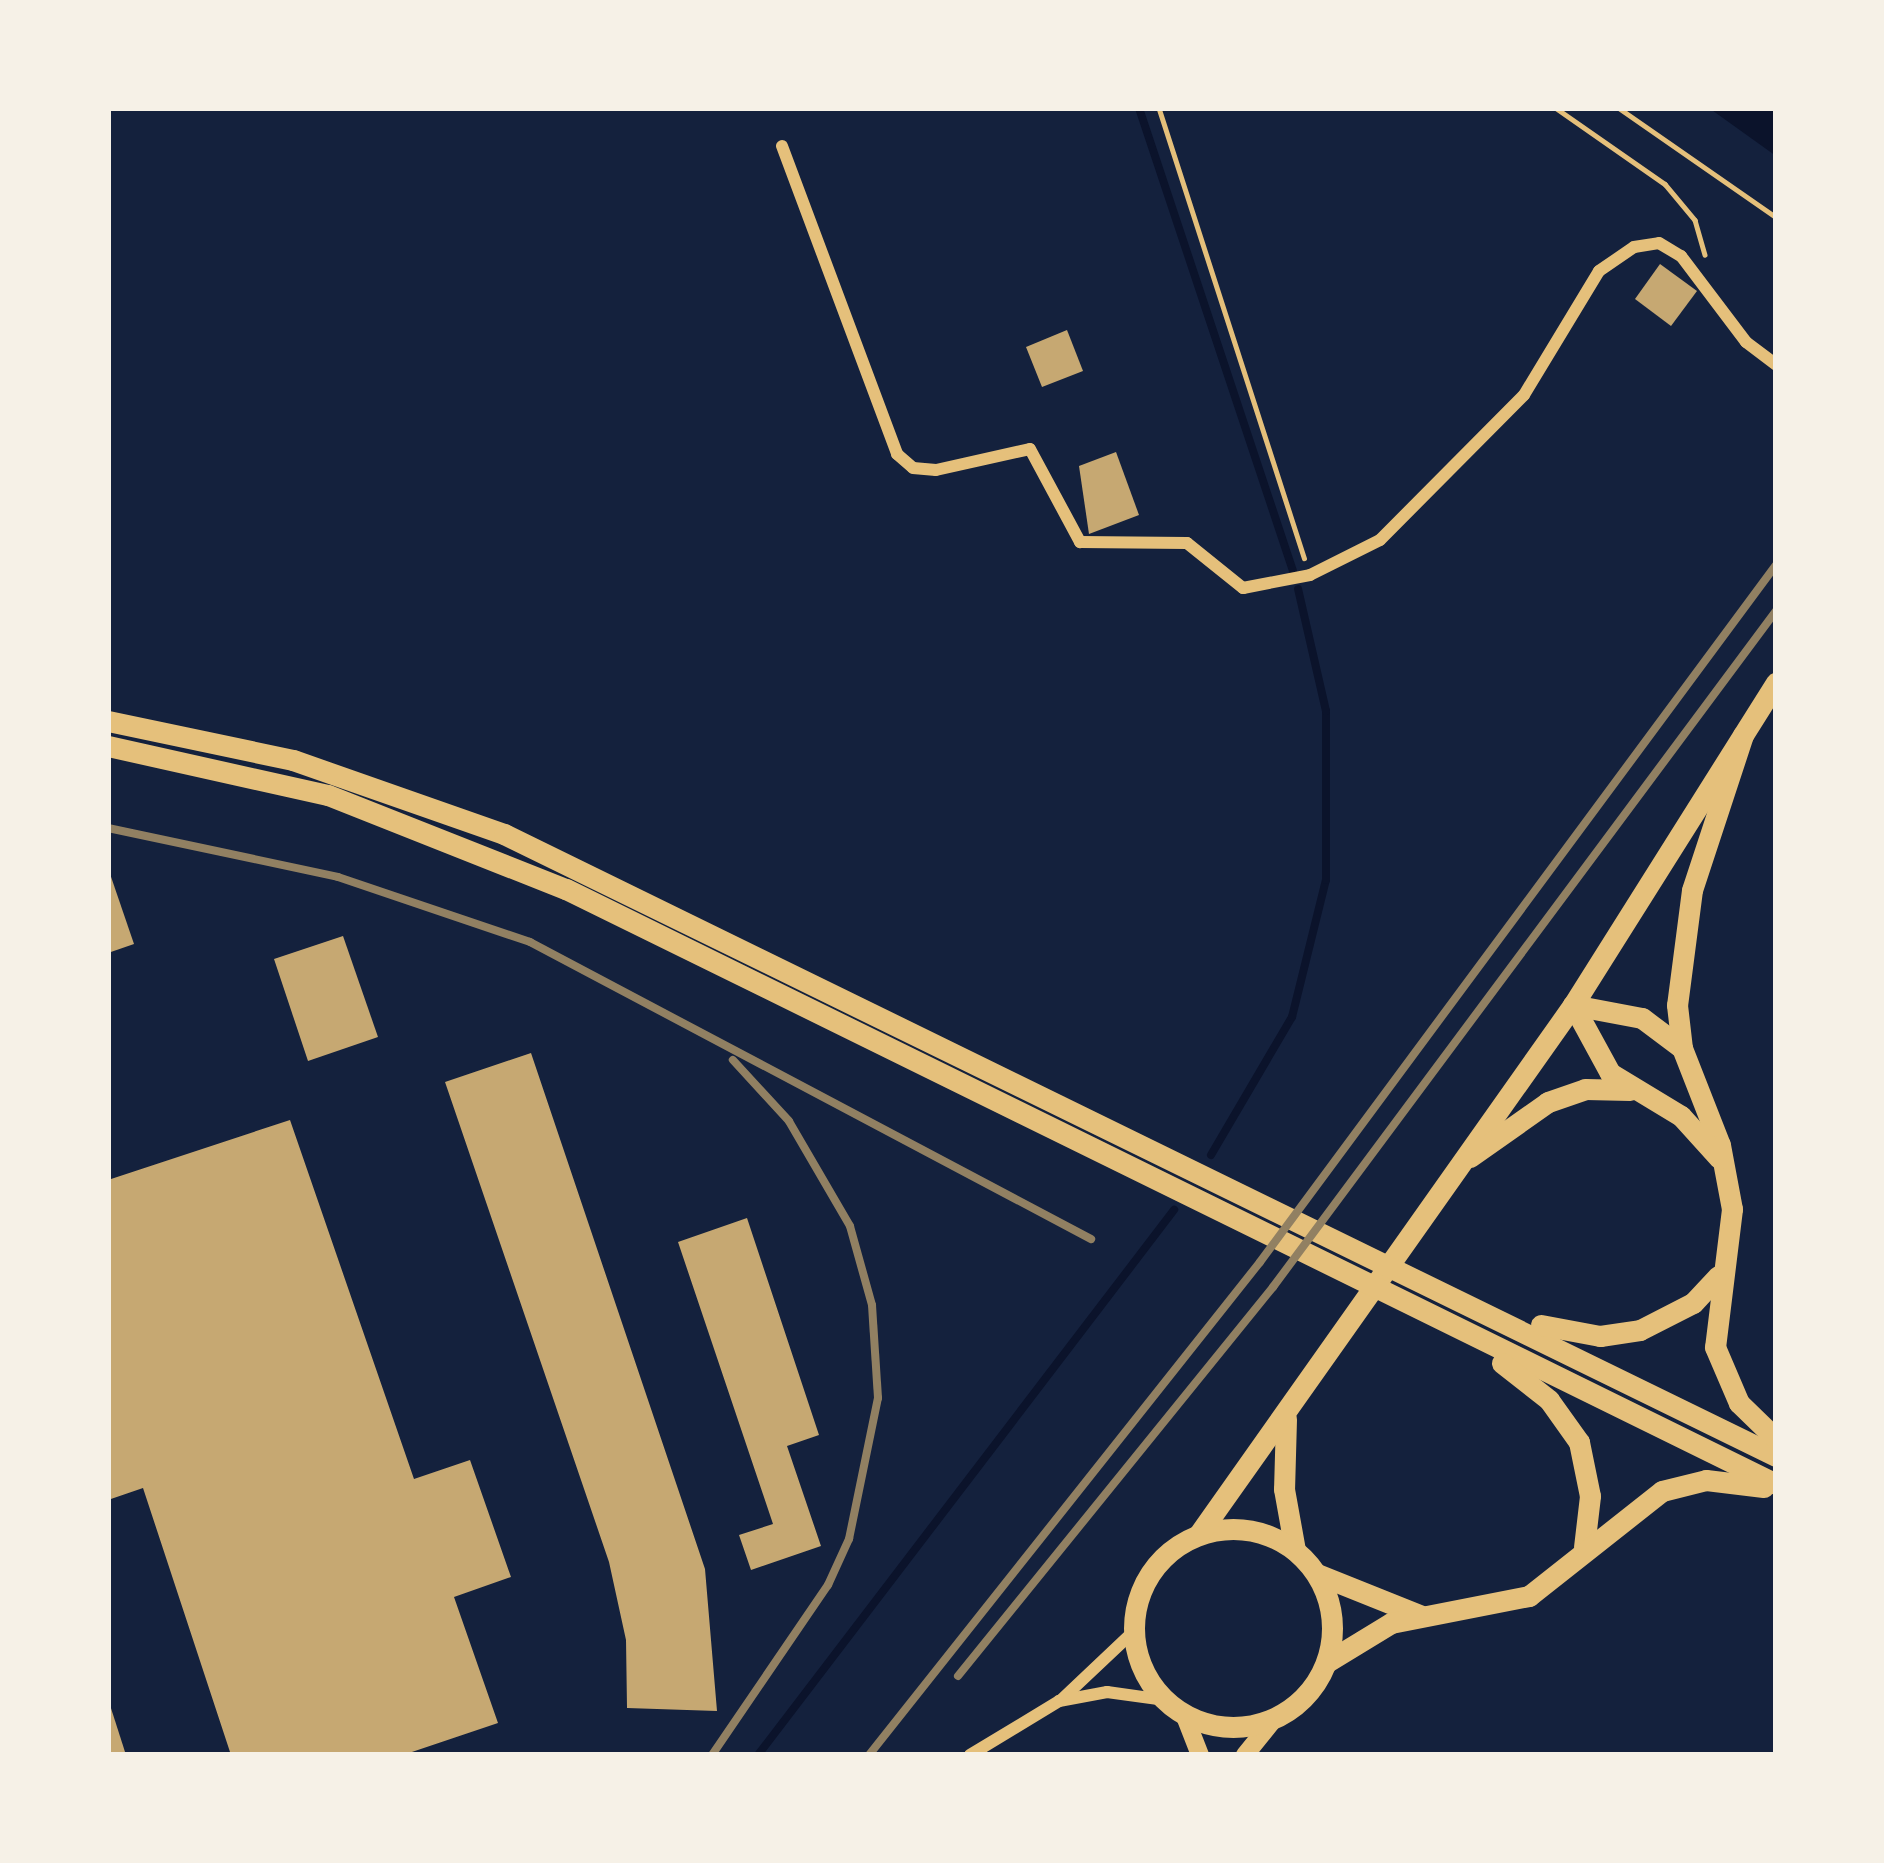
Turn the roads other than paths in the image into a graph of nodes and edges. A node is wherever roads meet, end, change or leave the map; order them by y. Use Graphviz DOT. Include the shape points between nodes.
graph roads {
  1 [pos="782,146"];
  2 [pos="1776,365"];
  3 [pos="1776,683"];
  4 [pos="108,721"];
  5 [pos="1743,735"];
  6 [pos="108,746"];
  7 [pos="1573,1005"];
  8 [pos="1682,1048"];
  9 [pos="1637,1091"];
  10 [pos="1470,1157"];
  11 [pos="1720,1158"];
  12 [pos="1718,1276"];
  13 [pos="1467,1300"];
  14 [pos="1447,1325"];
  15 [pos="1286,1414"];
  16 [pos="1776,1439"];
  17 [pos="1776,1456"];
  18 [pos="1776,1487"];
  19 [pos="1199,1534"];
  20 [pos="1584,1547"];
  21 [pos="1295,1550"];
  22 [pos="1317,1574"];
  23 [pos="1422,1616"];
  24 [pos="1134,1631"];
  25 [pos="1327,1662"];
  26 [pos="1166,1700"];
  27 [pos="1060,1701"];
  28 [pos="1184,1714"];
  29 [pos="1275,1718"];
  30 [pos="970,1755"];
  31 [pos="1200,1755"];
  32 [pos="1245,1755"];
  1 -- 2 [label="street" via="884,432 905,463 936,470 1030,449 1067,525 1088,546 1187,543 1252,589 1310,575 1380,540 1514,406 1609,262 1659,243"];
  3 -- 5 [label="main road"];
  4 -- 13 [label="main road" via="293,760 504,834"];
  5 -- 7 [label="main road"];
  5 -- 8 [label="main road" via="1683,928"];
  6 -- 14 [label="main road" via="266,778 441,835 883,1042"];
  7 -- 8 [label="main road" via="1642,1018"];
  7 -- 9 [label="main road" via="1604,1066"];
  7 -- 10 [label="main road"];
  8 -- 11 [label="main road"];
  9 -- 10 [label="main road" via="1595,1088 1559,1097"];
  9 -- 11 [label="main road" via="1681,1116"];
  10 -- 15 [label="main road"];
  11 -- 12 [label="main road" via="1733,1222"];
  12 -- 13 [label="main road" via="1674,1316 1622,1335 1568,1334"];
  12 -- 16 [label="main road" via="1719,1362 1739,1403"];
  13 -- 17 [label="main road"];
  14 -- 18 [label="main road"];
  14 -- 20 [label="main road" via="1538,1389 1572,1428 1588,1478"];
  15 -- 19 [label="main road"];
  15 -- 21 [label="main road" via="1284,1489"];
  18 -- 20 [label="main road" via="1677,1485"];
  19 -- 21 [label="main road" via="1253,1530"];
  19 -- 24 [label="main road" via="1151,1572"];
  20 -- 23 [label="main road" via="1529,1596"];
  21 -- 22 [label="main road"];
  22 -- 23 [label="main road"];
  22 -- 25 [label="main road" via="1332,1617"];
  23 -- 25 [label="main road" via="1382,1627"];
  24 -- 26 [label="main road" via="1143,1669"];
  24 -- 27 [label="street"];
  25 -- 29 [label="main road" via="1306,1695"];
  26 -- 27 [label="street" via="1107,1692"];
  26 -- 28 [label="main road"];
  27 -- 30 [label="street"];
  28 -- 29 [label="main road" via="1221,1726"];
  28 -- 31 [label="main road"];
  29 -- 32 [label="main road"];
}
